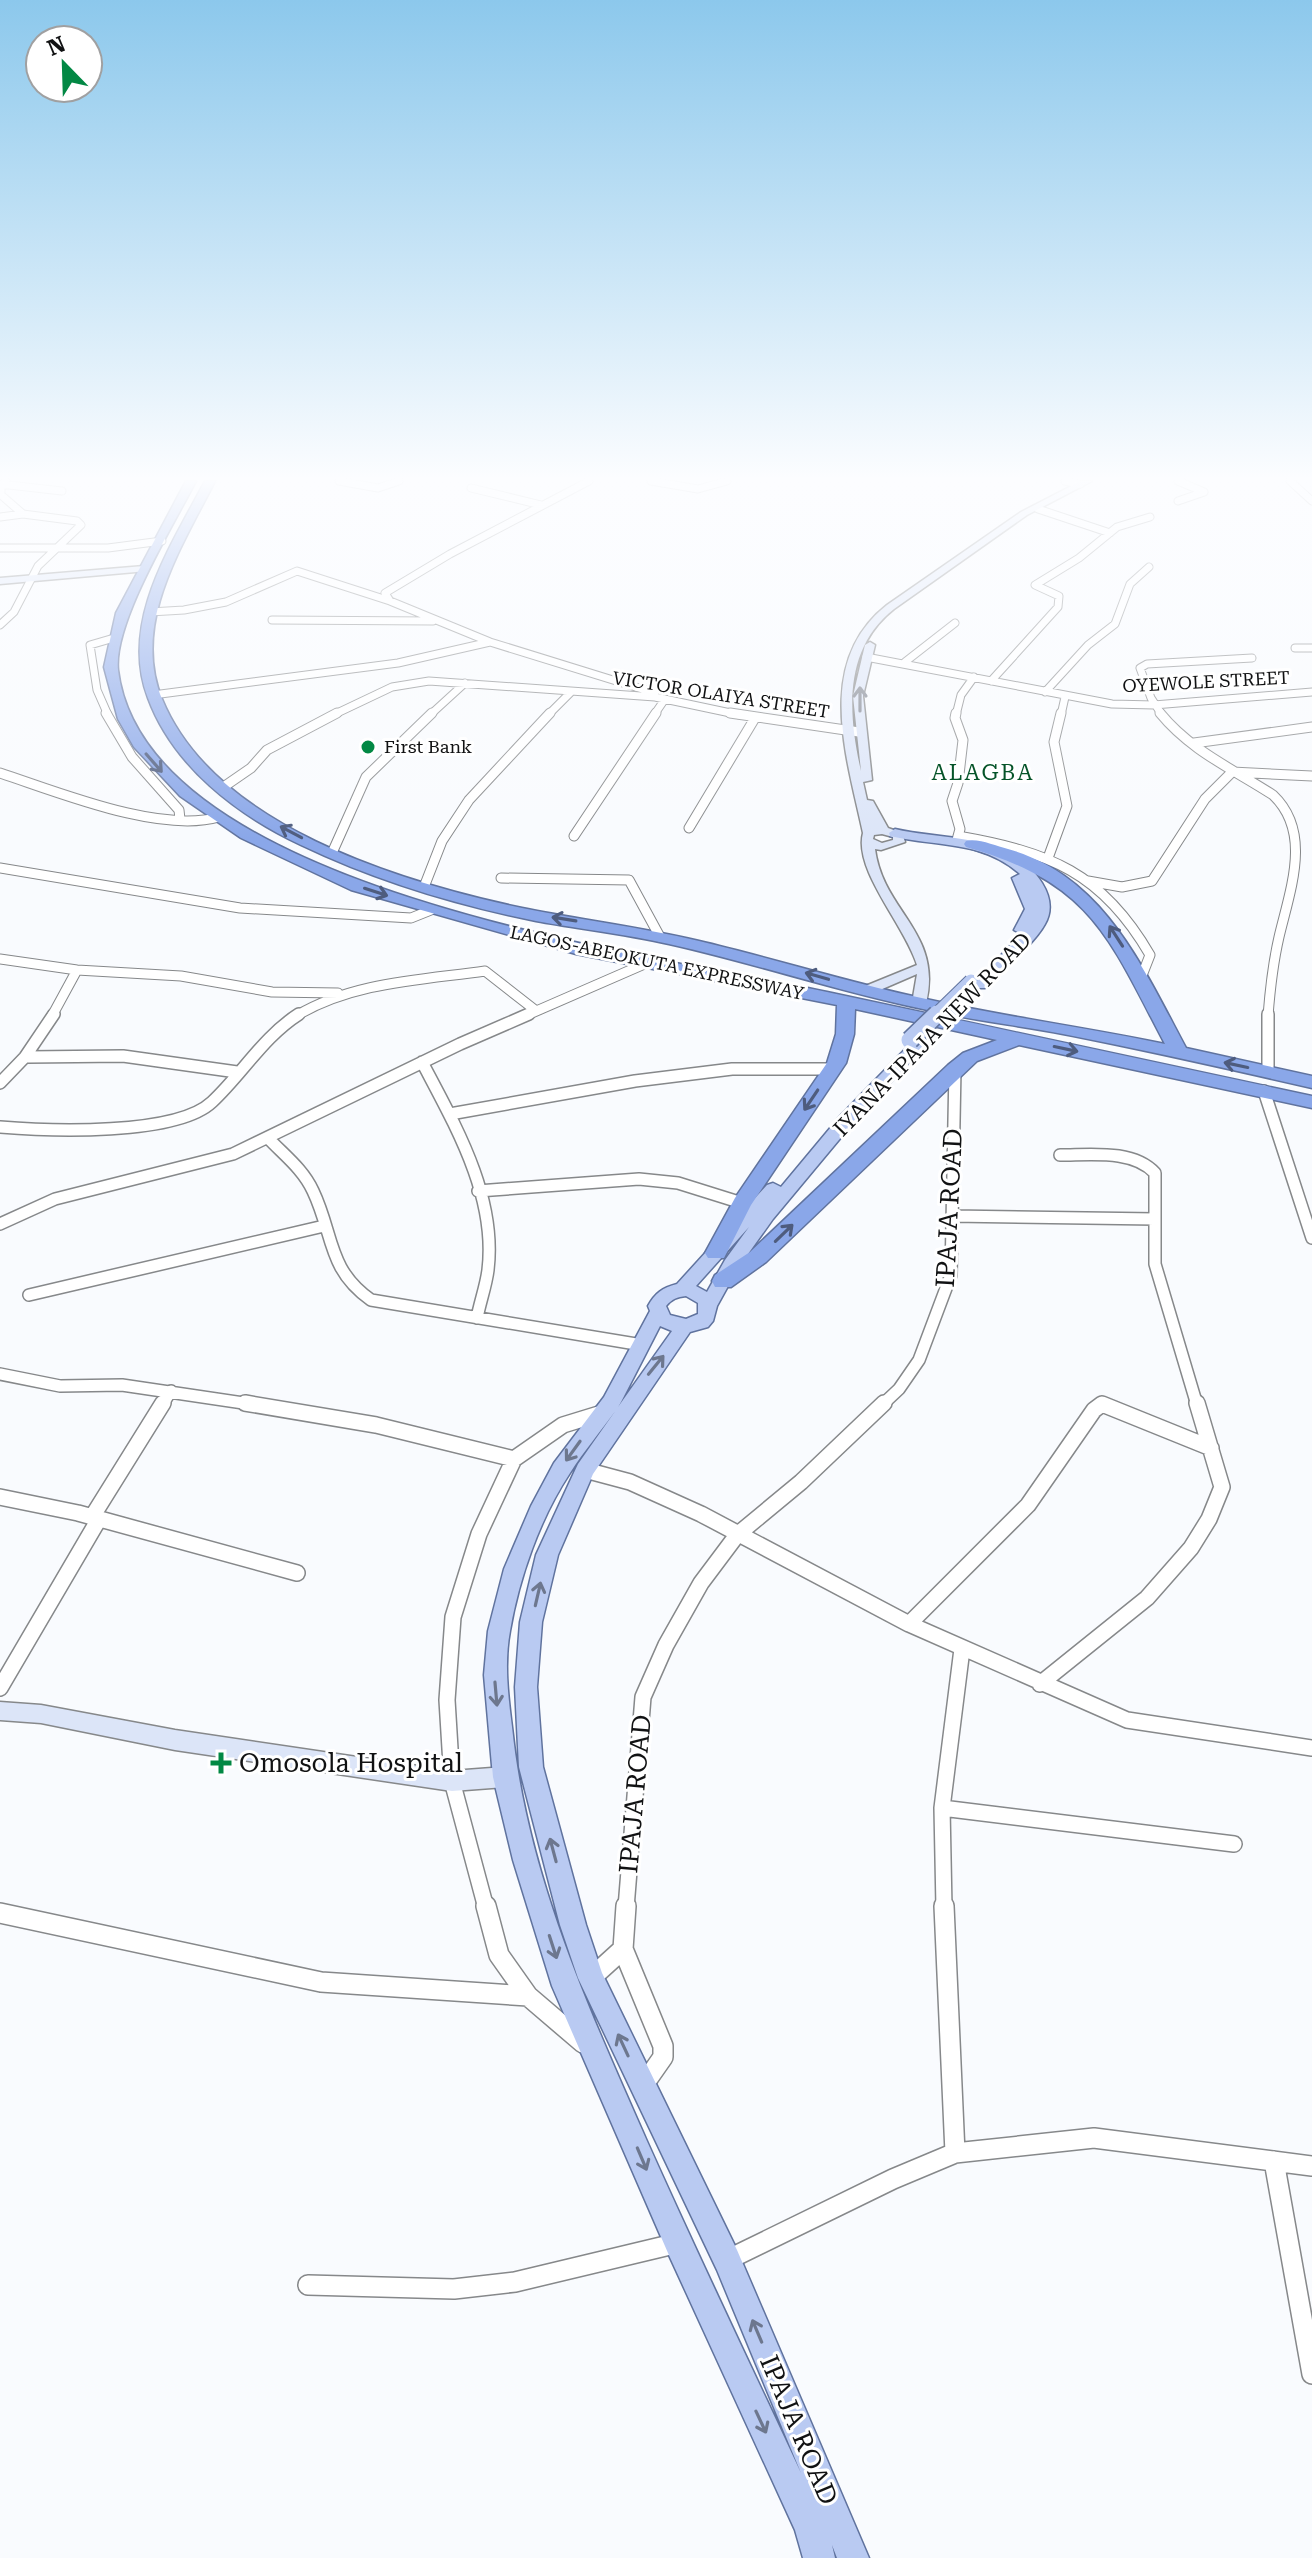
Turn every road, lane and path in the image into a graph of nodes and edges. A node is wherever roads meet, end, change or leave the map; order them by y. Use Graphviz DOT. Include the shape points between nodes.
graph roads {
  1 [pos="21,600"];
  2 [pos="128,600"];
  3 [pos="154,600"];
  4 [pos="230,600"];
  5 [pos="904,600"];
  6 [pos="915,600"];
  7 [pos="1059,600"];
  8 [pos="1124,600"];
  9 [pos="390,601"];
  10 [pos="151,607"];
  11 [pos="272,620"];
  12 [pos="441,621"];
  13 [pos="955,623"];
  14 [pos="0,625"];
  15 [pos="114,638"];
  16 [pos="490,642"];
  17 [pos="1295,648"];
  18 [pos="1312,648"];
  19 [pos="866,657"];
  20 [pos="1252,658"];
  21 [pos="905,662"];
  22 [pos="974,677"];
  23 [pos="991,681"];
  24 [pos="465,683"];
  25 [pos="571,692"];
  26 [pos="1045,692"];
  27 [pos="1312,692"];
  28 [pos="153,695"];
  29 [pos="655,697"];
  30 [pos="1065,697"];
  31 [pos="665,699"];
  32 [pos="1154,705"];
  33 [pos="755,718"];
  34 [pos="1312,727"];
  35 [pos="846,730"];
  36 [pos="862,733"];
  37 [pos="1194,743"];
  38 [pos="1232,772"];
  39 [pos="0,773"];
  40 [pos="1312,776"];
  41 [pos="222,788"];
  42 [pos="219,817"];
  43 [pos="180,819"];
  44 [pos="689,828"];
  45 [pos="574,836"];
  46 [pos="869,838"];
  47 [pos="890,839"];
  48 [pos="962,840"];
  49 [pos="332,853"];
  50 [pos="1048,858"];
  51 [pos="873,866"];
  52 [pos="0,868"];
  53 [pos="501,878"];
  54 [pos="1088,881"];
  55 [pos="424,887"];
  56 [pos="431,910"];
  57 [pos="660,937"];
  58 [pos="0,959"];
  59 [pos="649,962"];
  60 [pos="923,967"];
  61 [pos="77,970"];
  62 [pos="1141,978"];
  63 [pos="976,983"];
  64 [pos="868,990"];
  65 [pos="341,993"];
  66 [pos="846,1003"];
  67 [pos="919,1003"];
  68 [pos="535,1010"];
  69 [pos="1016,1039"];
  70 [pos="915,1041"];
  71 [pos="1179,1053"];
  72 [pos="28,1057"];
  73 [pos="422,1062"];
  74 [pos="831,1069"];
  75 [pos="955,1069"];
  76 [pos="1268,1071"];
  77 [pos="237,1072"];
  78 [pos="1312,1082"];
  79 [pos="0,1083"];
  80 [pos="1264,1091"];
  81 [pos="1312,1102"];
  82 [pos="450,1114"];
  83 [pos="0,1127"];
  84 [pos="268,1138"];
  85 [pos="1060,1155"];
  86 [pos="478,1191"];
  87 [pos="742,1203"];
  88 [pos="952,1216"];
  89 [pos="1155,1219"];
  90 [pos="0,1224"];
  91 [pos="324,1226"];
  92 [pos="1312,1238"];
  93 [pos="716,1253"];
  94 [pos="723,1281"];
  95 [pos="683,1289"];
  96 [pos="29,1295"];
  97 [pos="709,1304"];
  98 [pos="658,1313"];
  99 [pos="477,1318"];
  100 [pos="684,1327"];
  101 [pos="642,1345"];
  102 [pos="0,1374"];
  103 [pos="171,1391"];
  104 [pos="602,1413"];
  105 [pos="1211,1448"];
  106 [pos="514,1459"];
  107 [pos="585,1470"];
  108 [pos="0,1497"];
  109 [pos="96,1518"];
  110 [pos="737,1535"];
  111 [pos="297,1573"];
  112 [pos="909,1624"];
  113 [pos="962,1649"];
  114 [pos="1040,1684"];
  115 [pos="0,1688"];
  116 [pos="0,1711"];
  117 [pos="1312,1748"];
  118 [pos="505,1777"];
  119 [pos="452,1781"];
  120 [pos="942,1808"];
  121 [pos="1234,1844"];
  122 [pos="0,1913"];
  123 [pos="623,1949"];
  124 [pos="578,1982"];
  125 [pos="528,1996"];
  126 [pos="597,2056"];
  127 [pos="642,2087"];
  128 [pos="955,2153"];
  129 [pos="1274,2161"];
  130 [pos="1312,2166"];
  131 [pos="678,2243"];
  132 [pos="727,2260"];
  133 [pos="308,2285"];
  134 [pos="1312,2374"];
  135 [pos="819,2558"];
  136 [pos="853,2558"];
  1 -- 14 [label="street"];
  2 -- 15 [label="highway, LAGOS-ABEOKUTA EXPRESSWAY"];
  3 -- 10 [label="highway, LAGOS-ABEOKUTA EXPRESSWAY"];
  4 -- 10 [label="street" via="184,610"];
  5 -- 35 [label="main road" via="871,625 855,656"];
  6 -- 19 [label="main road" via="873,640"];
  7 -- 23 [label="street"];
  8 -- 26 [label="street" via="1115,624"];
  9 -- 12 [label="street"];
  10 -- 28 [label="highway, LAGOS-ABEOKUTA EXPRESSWAY" via="143,636"];
  11 -- 12 [label="street"];
  12 -- 16 [label="street"];
  13 -- 21 [label="street"];
  15 -- 42 [label="highway, LAGOS-ABEOKUTA EXPRESSWAY, one-way" via="111,667 116,692 141,747 185,793"];
  15 -- 43 [label="street" via="90,645 98,686 126,752 182,813"];
  16 -- 28 [label="street" via="398,663"];
  16 -- 29 [label="street" via="652,690"];
  17 -- 18 [label="street"];
  19 -- 21 [label="street, OYEWOLE STREET"];
  36 -- 19 [label="main road, one-way" via="858,696"];
  20 -- 32 [label="street" via="1142,666"];
  21 -- 22 [label="street, OYEWOLE STREET"];
  22 -- 23 [label="street, OYEWOLE STREET"];
  22 -- 48 [label="street" via="961,695 955,718 963,740 952,801"];
  23 -- 26 [label="street, OYEWOLE STREET"];
  24 -- 25 [label="street, VICTOR OLAIYA STREET"];
  24 -- 41 [label="street, VICTOR OLAIYA STREET" via="414,683 368,696 267,750"];
  24 -- 49 [label="street" via="366,777"];
  25 -- 29 [label="street, VICTOR OLAIYA STREET"];
  25 -- 55 [label="street" via="466,804 441,843"];
  26 -- 30 [label="street, OYEWOLE STREET"];
  27 -- 32 [label="street, OYEWOLE STREET"];
  28 -- 41 [label="highway, LAGOS-ABEOKUTA EXPRESSWAY" via="174,738"];
  29 -- 31 [label="street, VICTOR OLAIYA STREET"];
  30 -- 32 [label="street, OYEWOLE STREET"];
  30 -- 50 [label="street" via="1054,742 1067,806"];
  31 -- 33 [label="street, VICTOR OLAIYA STREET"];
  31 -- 45 [label="street"];
  32 -- 37 [label="street"];
  33 -- 35 [label="street, VICTOR OLAIYA STREET"];
  33 -- 44 [label="street"];
  34 -- 37 [label="street"];
  35 -- 36 [label="street, VICTOR OLAIYA STREET"];
  35 -- 46 [label="main road"];
  36 -- 47 [label="main road" via="869,805"];
  37 -- 38 [label="street"];
  38 -- 40 [label="street"];
  38 -- 54 [label="street" via="1205,799 1152,881 1122,887"];
  38 -- 76 [label="street" via="1294,813 1302,825 1306,851 1279,935 1266,1016"];
  39 -- 43 [label="street" via="121,813"];
  49 -- 41 [label="highway, LAGOS-ABEOKUTA EXPRESSWAY, one-way"];
  42 -- 43 [label="street" via="202,822"];
  42 -- 56 [label="highway, LAGOS-ABEOKUTA EXPRESSWAY, one-way" via="357,886"];
  46 -- 47 [label="main road"];
  46 -- 47 [label="main road"];
  46 -- 51 [label="main road"];
  47 -- 48 [label="main road, IYANA-IPAJA NEW ROAD"];
  47 -- 51 [label="main road"];
  47 -- 63 [label="main road, IYANA-IPAJA NEW ROAD" via="960,847 1004,866 1024,885 1032,909 1026,924"];
  48 -- 50 [label="street" via="988,841"];
  62 -- 48 [label="highway, one-way" via="1106,922 1063,881 1010,853"];
  48 -- 63 [label="main road, IYANA-IPAJA NEW ROAD" via="1024,870 1045,902 1031,933"];
  49 -- 55 [label="highway, LAGOS-ABEOKUTA EXPRESSWAY"];
  50 -- 54 [label="street"];
  51 -- 60 [label="main road" via="909,928"];
  52 -- 56 [label="street" via="273,911 411,918"];
  53 -- 57 [label="street" via="629,880"];
  54 -- 62 [label="street" via="1137,929 1150,955"];
  57 -- 55 [label="highway, LAGOS-ABEOKUTA EXPRESSWAY, one-way" via="522,913"];
  56 -- 59 [label="highway, LAGOS-ABEOKUTA EXPRESSWAY" via="576,949"];
  64 -- 57 [label="highway, LAGOS-ABEOKUTA EXPRESSWAY, one-way"];
  58 -- 61 [label="street"];
  59 -- 66 [label="highway, LAGOS-ABEOKUTA EXPRESSWAY"];
  59 -- 68 [label="street"];
  60 -- 64 [label="main road"];
  60 -- 67 [label="main road" via="926,985"];
  61 -- 65 [label="street" via="181,976 272,992"];
  61 -- 72 [label="street"];
  62 -- 71 [label="highway"];
  63 -- 70 [label="main road, IYANA-IPAJA NEW ROAD"];
  64 -- 67 [label="highway, LAGOS-ABEOKUTA EXPRESSWAY"];
  65 -- 68 [label="street" via="485,971"];
  65 -- 77 [label="street" via="288,1021"];
  66 -- 69 [label="highway, LAGOS-ABEOKUTA EXPRESSWAY"];
  66 -- 74 [label="highway" via="845,1034"];
  67 -- 71 [label="highway, LAGOS-ABEOKUTA EXPRESSWAY"];
  68 -- 73 [label="street"];
  69 -- 75 [label="highway" via="970,1057"];
  69 -- 80 [label="highway, LAGOS-ABEOKUTA EXPRESSWAY, one-way"];
  70 -- 93 [label="main road, IYANA-IPAJA NEW ROAD" via="854,1097"];
  70 -- 94 [label="main road, IYANA-IPAJA NEW ROAD" via="737,1254"];
  76 -- 71 [label="highway, LAGOS-ABEOKUTA EXPRESSWAY, one-way"];
  72 -- 77 [label="street" via="123,1056"];
  72 -- 79 [label="street"];
  73 -- 82 [label="street"];
  73 -- 84 [label="street"];
  74 -- 82 [label="street" via="718,1071"];
  74 -- 87 [label="highway, one-way"];
  75 -- 88 [label="street, IPAJA ROAD"];
  94 -- 75 [label="highway, one-way" via="758,1257"];
  76 -- 78 [label="highway, LAGOS-ABEOKUTA EXPRESSWAY"];
  77 -- 83 [label="street" via="204,1109 181,1117 91,1129"];
  80 -- 81 [label="highway, LAGOS-ABEOKUTA EXPRESSWAY"];
  80 -- 92 [label="street"];
  82 -- 86 [label="street"];
  84 -- 90 [label="street" via="233,1154 55,1199"];
  84 -- 91 [label="street" via="304,1176"];
  85 -- 89 [label="street" via="1136,1159 1151,1166"];
  86 -- 87 [label="street" via="639,1179 678,1183"];
  86 -- 99 [label="street" via="486,1212 488,1268"];
  87 -- 93 [label="highway"];
  88 -- 89 [label="street"];
  88 -- 110 [label="street, IPAJA ROAD" via="951,1275 919,1360 899,1389"];
  89 -- 105 [label="street" via="1155,1264"];
  91 -- 96 [label="street"];
  91 -- 99 [label="street" via="351,1289 371,1300"];
  93 -- 95 [label="main road, IYANA-IPAJA NEW ROAD"];
  94 -- 97 [label="main road, IYANA-IPAJA NEW ROAD"];
  95 -- 97 [label="main road"];
  95 -- 98 [label="main road" via="660,1300"];
  97 -- 100 [label="main road" via="707,1317"];
  98 -- 100 [label="main road" via="668,1324"];
  98 -- 101 [label="main road"];
  99 -- 101 [label="street"];
  107 -- 100 [label="main road, one-way"];
  101 -- 104 [label="main road"];
  102 -- 103 [label="street" via="60,1386"];
  103 -- 106 [label="street" via="376,1425"];
  103 -- 109 [label="street"];
  104 -- 106 [label="street" via="563,1425"];
  104 -- 118 [label="main road, one-way" via="561,1469 515,1569 499,1631 495,1675"];
  105 -- 112 [label="street" via="1102,1404 1028,1505"];
  105 -- 114 [label="street" via="1222,1487 1212,1518 1193,1548 1169,1579"];
  106 -- 119 [label="street" via="479,1534 453,1617 447,1700"];
  107 -- 110 [label="street" via="630,1482"];
  124 -- 107 [label="main road, one-way" via="573,1925 531,1767 526,1687 531,1622 547,1555"];
  108 -- 109 [label="street"];
  109 -- 111 [label="street"];
  109 -- 115 [label="street"];
  110 -- 112 [label="street"];
  110 -- 123 [label="street, IPAJA ROAD" via="701,1583 643,1697"];
  112 -- 113 [label="street"];
  113 -- 114 [label="street"];
  113 -- 120 [label="street"];
  114 -- 117 [label="street" via="1127,1720"];
  116 -- 119 [label="main road"];
  118 -- 119 [label="main road"];
  118 -- 124 [label="main road, one-way" via="525,1860"];
  119 -- 125 [label="street" via="499,1955"];
  120 -- 121 [label="street"];
  120 -- 128 [label="street"];
  122 -- 125 [label="street" via="321,1982"];
  123 -- 124 [label="street"];
  123 -- 127 [label="street" via="663,2046 663,2057"];
  124 -- 126 [label="main road, IPAJA ROAD"];
  127 -- 124 [label="main road, IPAJA ROAD, one-way"];
  125 -- 126 [label="street"];
  126 -- 131 [label="main road, IPAJA ROAD, one-way"];
  127 -- 132 [label="main road, IPAJA ROAD"];
  128 -- 129 [label="street" via="1094,2138"];
  128 -- 132 [label="street"];
  129 -- 130 [label="street"];
  129 -- 134 [label="street"];
  131 -- 133 [label="street" via="515,2282 454,2289"];
  131 -- 135 [label="main road, IPAJA ROAD, one-way" via="810,2527"];
  136 -- 132 [label="main road, IPAJA ROAD, one-way"];
}
